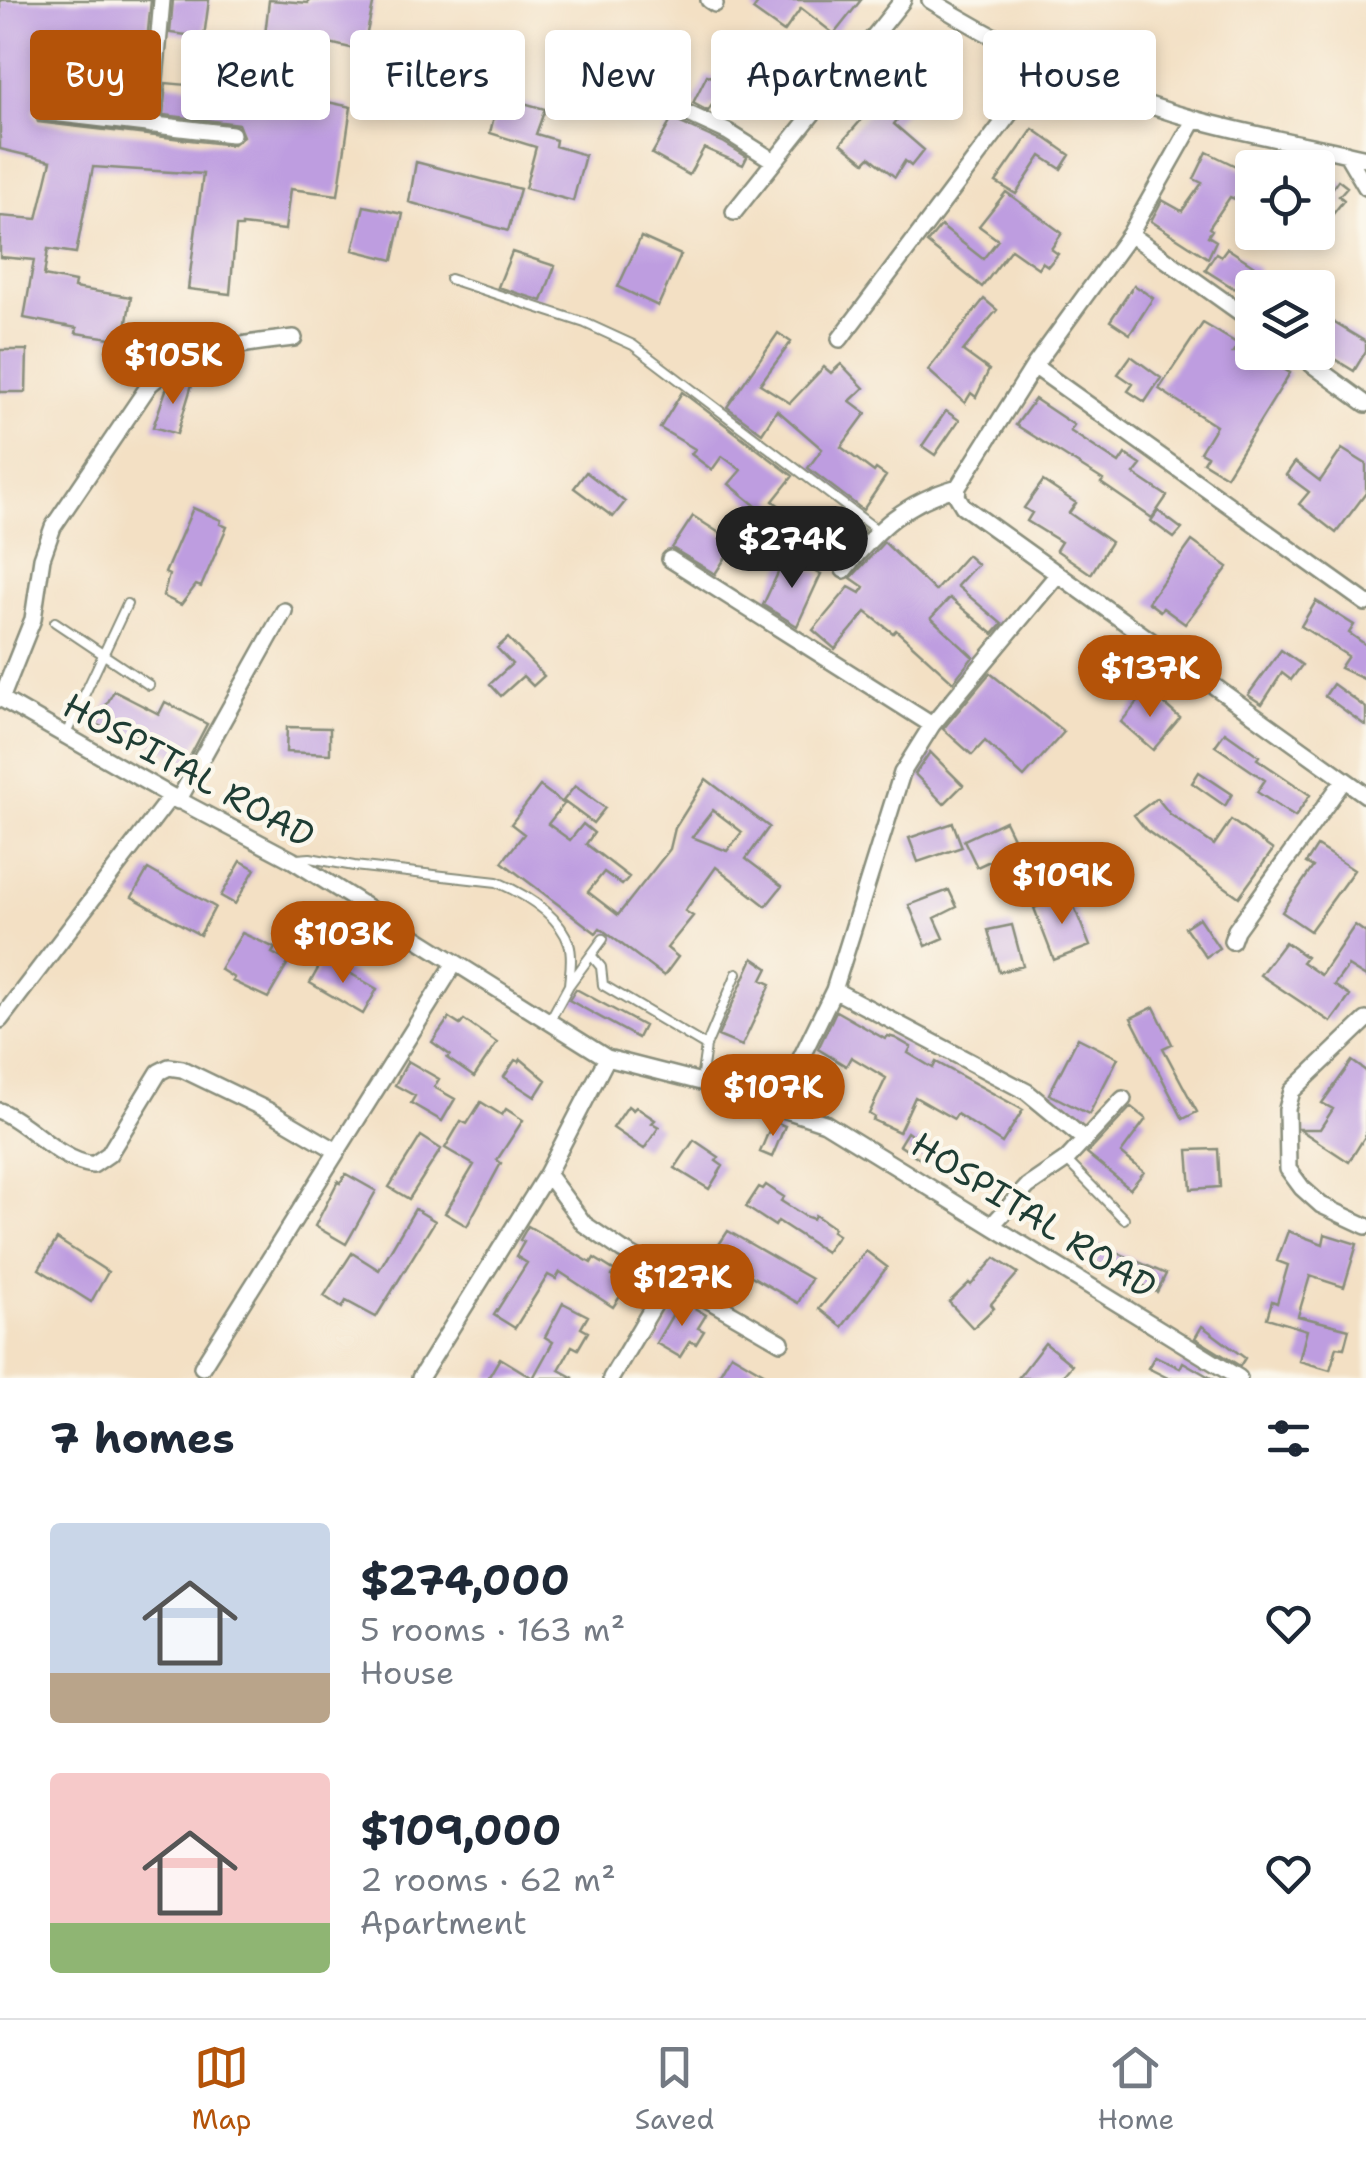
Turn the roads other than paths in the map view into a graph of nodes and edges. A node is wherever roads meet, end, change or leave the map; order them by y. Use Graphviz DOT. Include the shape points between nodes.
graph roads {
  1 [pos="162,0"];
  2 [pos="902,0"];
  3 [pos="930,0"];
  4 [pos="983,32"];
  5 [pos="1156,107"];
  6 [pos="691,115"];
  7 [pos="1195,119"];
  8 [pos="110,120"];
  9 [pos="1005,120"];
  10 [pos="151,125"];
  11 [pos="232,134"];
  12 [pos="1346,154"];
  13 [pos="1366,158"];
  14 [pos="774,161"];
  15 [pos="1366,187"];
  16 [pos="734,212"];
  17 [pos="1130,234"];
  18 [pos="450,279"];
  19 [pos="1235,310"];
  20 [pos="294,338"];
  21 [pos="840,339"];
  22 [pos="1034,366"];
  23 [pos="1320,370"];
  24 [pos="1366,404"];
  25 [pos="958,487"];
  26 [pos="876,530"];
  27 [pos="670,559"];
  28 [pos="844,570"];
  29 [pos="1058,574"];
  30 [pos="1366,603"];
  31 [pos="127,604"];
  32 [pos="284,610"];
  33 [pos="55,622"];
  34 [pos="104,654"];
  35 [pos="149,685"];
  36 [pos="0,699"];
  37 [pos="932,725"];
  38 [pos="66,736"];
  39 [pos="1344,780"];
  40 [pos="1366,795"];
  41 [pos="174,798"];
  42 [pos="292,860"];
  43 [pos="604,939"];
  44 [pos="1232,940"];
  45 [pos="591,955"];
  46 [pos="455,963"];
  47 [pos="737,973"];
  48 [pos="569,984"];
  49 [pos="834,990"];
  50 [pos="0,1020"];
  51 [pos="1366,1020"];
  52 [pos="548,1024"];
  53 [pos="706,1046"];
  54 [pos="606,1058"];
  55 [pos="701,1082"];
  56 [pos="1122,1099"];
  57 [pos="778,1105"];
  58 [pos="0,1111"];
  59 [pos="1084,1139"];
  60 [pos="336,1151"];
  61 [pos="1066,1160"];
  62 [pos="547,1174"];
  63 [pos="1124,1219"];
  64 [pos="992,1225"];
  65 [pos="1366,1226"];
  66 [pos="670,1278"];
  67 [pos="781,1342"];
  68 [pos="202,1366"];
  69 [pos="422,1373"];
  70 [pos="440,1378"];
  71 [pos="611,1378"];
  72 [pos="1239,1378"];
  1 -- 10 [label="street"];
  2 -- 14 [label="street"];
  3 -- 4 [label="street"];
  5 -- 7 [label="street"];
  6 -- 14 [label="street"];
  7 -- 12 [label="street"];
  7 -- 17 [label="street"];
  8 -- 10 [label="street"];
  9 -- 21 [label="street"];
  10 -- 11 [label="street"];
  12 -- 13 [label="street"];
  12 -- 15 [label="street"];
  14 -- 16 [label="street"];
  17 -- 19 [label="street"];
  17 -- 22 [label="street"];
  18 -- 26 [label="lane" via="633,345"];
  20 -- 36 [label="street" via="215,348 150,384 46,541 33,619"];
  22 -- 25 [label="street"];
  22 -- 30 [label="street"];
  23 -- 24 [label="street"];
  25 -- 26 [label="street" via="911,506"];
  25 -- 29 [label="street" via="963,506"];
  26 -- 28 [label="street"];
  27 -- 37 [label="street"];
  29 -- 37 [label="street"];
  29 -- 39 [label="street"];
  31 -- 34 [label="lane"];
  32 -- 41 [label="street"];
  33 -- 34 [label="lane"];
  34 -- 35 [label="lane"];
  34 -- 38 [label="lane"];
  36 -- 38 [label="street, HOSPITAL ROAD"];
  37 -- 49 [label="street" via="902,774"];
  38 -- 41 [label="street, HOSPITAL ROAD"];
  39 -- 40 [label="street"];
  39 -- 44 [label="street"];
  41 -- 42 [label="street, HOSPITAL ROAD"];
  41 -- 50 [label="street"];
  42 -- 46 [label="street, HOSPITAL ROAD"];
  42 -- 48 [label="lane" via="497,882 519,891 563,932 571,947"];
  43 -- 45 [label="lane"];
  45 -- 48 [label="lane"];
  45 -- 53 [label="lane" via="603,985"];
  46 -- 52 [label="street, HOSPITAL ROAD"];
  46 -- 60 [label="street"];
  47 -- 53 [label="lane"];
  48 -- 52 [label="lane"];
  49 -- 57 [label="street"];
  49 -- 59 [label="street" via="1027,1092"];
  51 -- 65 [label="street" via="1292,1090 1287,1109 1288,1169 1320,1205"];
  52 -- 54 [label="street, HOSPITAL ROAD"];
  53 -- 55 [label="lane"];
  54 -- 55 [label="street, HOSPITAL ROAD"];
  54 -- 62 [label="street"];
  55 -- 57 [label="street, HOSPITAL ROAD"];
  56 -- 59 [label="street"];
  57 -- 64 [label="street, HOSPITAL ROAD" via="825,1124"];
  58 -- 60 [label="street" via="63,1155 94,1165 109,1154 159,1072 169,1067 268,1111"];
  59 -- 61 [label="street"];
  60 -- 68 [label="street"];
  61 -- 63 [label="lane"];
  61 -- 64 [label="street" via="1028,1186"];
  62 -- 66 [label="street" via="584,1224"];
  62 -- 69 [label="street"];
  64 -- 72 [label="street, HOSPITAL ROAD"];
  66 -- 67 [label="street"];
  66 -- 71 [label="street"];
  69 -- 70 [label="street"];
}
